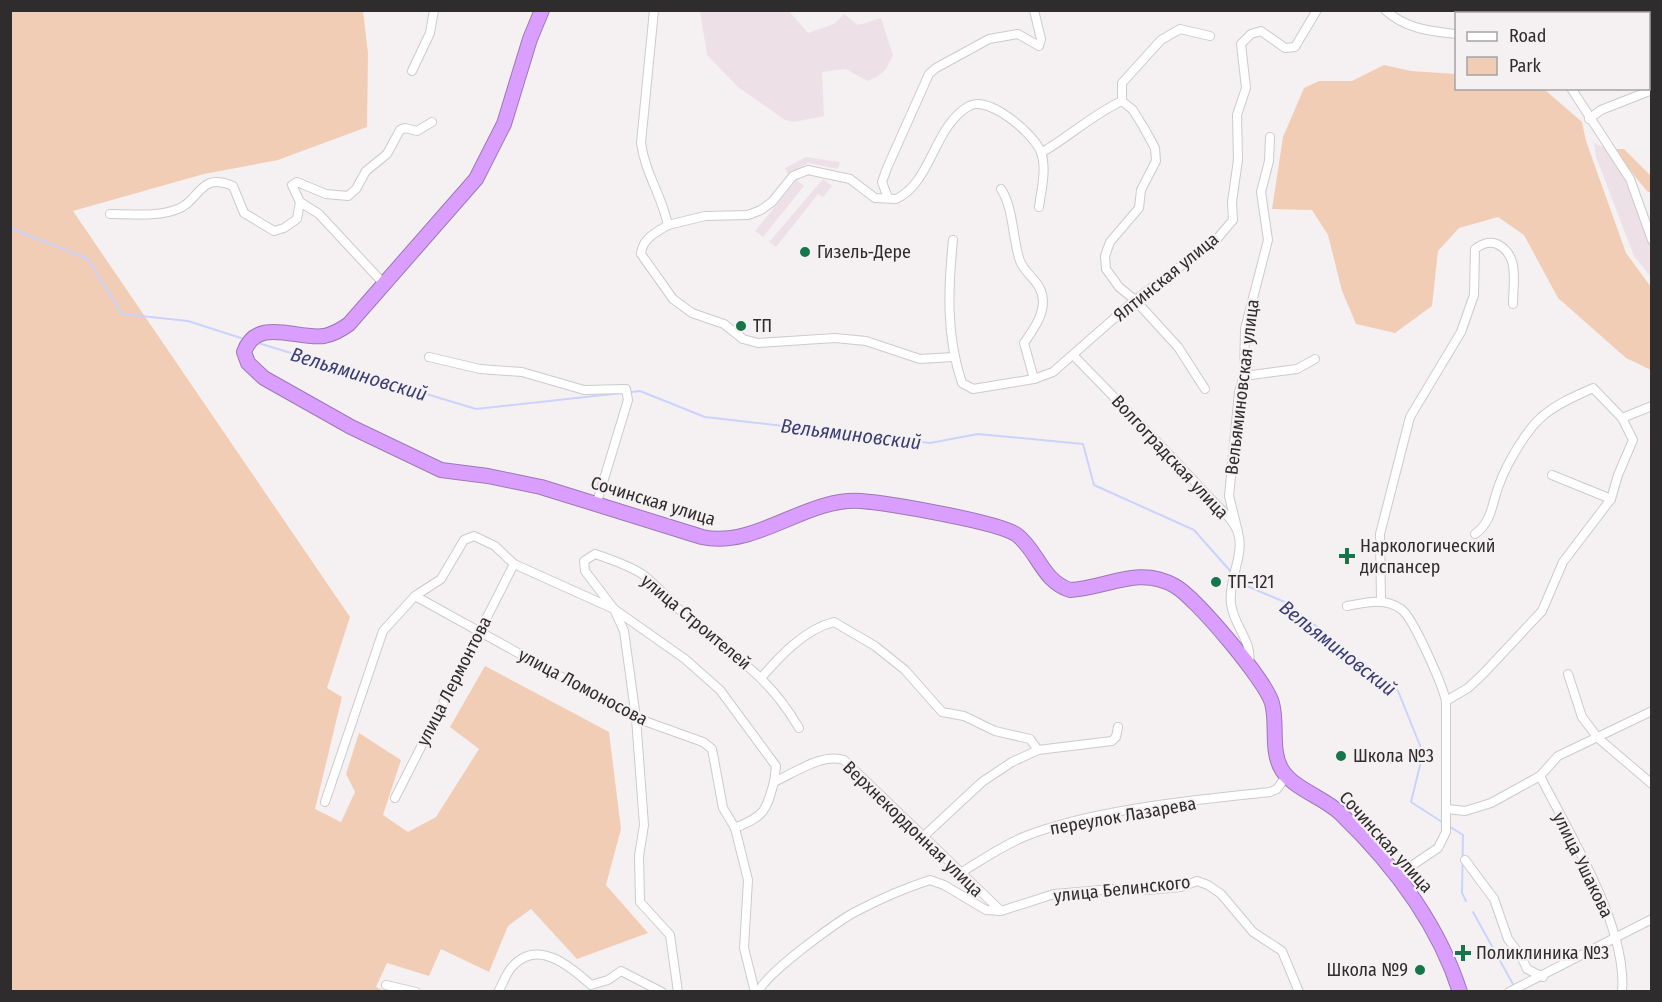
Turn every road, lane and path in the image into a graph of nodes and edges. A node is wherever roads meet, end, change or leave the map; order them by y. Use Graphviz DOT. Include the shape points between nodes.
graph roads {
  1 [pos="434,10"];
  2 [pos="542,10"];
  3 [pos="654,10"];
  4 [pos="1034,10"];
  5 [pos="1317,10"];
  6 [pos="1385,10"];
  7 [pos="1455,34"];
  8 [pos="1210,36"];
  9 [pos="412,71"];
  10 [pos="1572,90"];
  11 [pos="1652,90"];
  12 [pos="1122,101"];
  13 [pos="1589,119"];
  14 [pos="432,122"];
  15 [pos="1270,137"];
  16 [pos="1041,153"];
  17 [pos="1001,189"];
  18 [pos="888,198"];
  19 [pos="300,202"];
  20 [pos="1039,207"];
  21 [pos="111,214"];
  22 [pos="668,225"];
  23 [pos="953,240"];
  24 [pos="1652,240"];
  25 [pos="384,284"];
  26 [pos="1135,300"];
  27 [pos="1513,304"];
  28 [pos="1073,355"];
  29 [pos="429,357"];
  30 [pos="953,357"];
  31 [pos="1315,359"];
  32 [pos="1244,376"];
  33 [pos="1035,379"];
  34 [pos="1205,389"];
  35 [pos="1652,406"];
  36 [pos="1622,418"];
  37 [pos="1552,476"];
  38 [pos="1611,499"];
  39 [pos="597,502"];
  40 [pos="1238,532"];
  41 [pos="1475,534"];
  42 [pos="513,564"];
  43 [pos="415,596"];
  44 [pos="1381,601"];
  45 [pos="1347,606"];
  46 [pos="614,609"];
  47 [pos="480,632"];
  48 [pos="1248,665"];
  49 [pos="1568,674"];
  50 [pos="762,678"];
  51 [pos="1446,700"];
  52 [pos="1652,711"];
  53 [pos="636,718"];
  54 [pos="1118,727"];
  55 [pos="799,728"];
  56 [pos="1598,738"];
  57 [pos="1038,750"];
  58 [pos="1287,776"];
  59 [pos="1540,776"];
  60 [pos="774,782"];
  61 [pos="1652,784"];
  62 [pos="395,798"];
  63 [pos="326,802"];
  64 [pos="1447,809"];
  65 [pos="735,831"];
  66 [pos="924,836"];
  67 [pos="1465,860"];
  68 [pos="962,872"];
  69 [pos="1395,877"];
  70 [pos="1000,912"];
  71 [pos="1652,919"];
  72 [pos="1615,938"];
  73 [pos="1543,977"];
  74 [pos="386,986"];
  75 [pos="1514,990"];
  76 [pos="417,992"];
  77 [pos="498,992"];
  78 [pos="662,992"];
  79 [pos="678,992"];
  80 [pos="757,992"];
  81 [pos="1299,992"];
  82 [pos="1461,992"];
  83 [pos="1622,992"];
  1 -- 9 [label="street" via="430,33"];
  2 -- 25 [label="highway, Сочинская улица" via="504,124 476,178"];
  3 -- 22 [label="street" via="640,143 644,165"];
  4 -- 18 [label="street" via="1039,46 1018,34 989,39 929,74 882,182"];
  5 -- 26 [label="street, Ялтинская улица" via="1295,47 1285,48 1261,31 1241,44 1246,88 1237,115 1233,220 1216,240"];
  6 -- 7 [label="street" via="1420,30"];
  8 -- 12 [label="street" via="1180,29 1161,40 1122,83"];
  10 -- 13 [label="street"];
  11 -- 13 [label="street" via="1601,110"];
  12 -- 16 [label="street"];
  12 -- 26 [label="street" via="1132,110 1155,148 1155,161 1140,190 1139,208 1110,242 1105,256 1106,269"];
  13 -- 24 [label="street" via="1630,179"];
  14 -- 19 [label="street" via="417,131 400,130 387,154 366,171 348,196 326,194 297,182 292,185"];
  15 -- 32 [label="street, Вельяминовская улица" via="1261,192 1268,240 1245,329"];
  16 -- 18 [label="street" via="1030,135 999,111 978,104 969,106 950,125 913,185 903,196"];
  16 -- 20 [label="street"];
  17 -- 33 [label="street" via="1023,267 1038,282 1043,301 1041,316 1024,343"];
  18 -- 22 [label="street" via="875,198 850,179 808,170 793,176 761,210"];
  19 -- 21 [label="street" via="297,219 274,231 244,213 233,186 222,181 210,182 178,210"];
  19 -- 25 [label="street" via="319,214"];
  22 -- 30 [label="street" via="641,246 640,254 673,299 692,313 724,324 743,339 758,343 835,338 866,341 920,359"];
  23 -- 30 [label="street" via="949,319"];
  25 -- 39 [label="highway, Сочинская улица" via="337,332 322,336 276,331 251,340 244,356 264,378 431,466"];
  26 -- 28 [label="street, Ялтинская улица"];
  26 -- 34 [label="street" via="1178,347"];
  27 -- 44 [label="street" via="1514,262 1505,248 1491,242 1475,249 1474,295 1461,332 1410,417 1380,534"];
  28 -- 33 [label="street, Ялтинская улица" via="1053,372"];
  28 -- 40 [label="street, Волгоградская улица" via="1179,464"];
  29 -- 39 [label="street" via="480,369 522,372 584,390 626,389 628,398"];
  30 -- 33 [label="street, Ялтинская улица" via="962,383 973,389"];
  31 -- 32 [label="street" via="1297,369"];
  32 -- 40 [label="street, Вельяминовская улица" via="1229,496"];
  35 -- 36 [label="street"];
  36 -- 38 [label="street" via="1633,440"];
  36 -- 41 [label="street" via="1593,388 1541,417 1499,484 1484,528"];
  37 -- 38 [label="street"];
  38 -- 51 [label="street" via="1563,562 1542,611 1468,688"];
  39 -- 48 [label="highway, Сочинская улица" via="683,533 716,540 844,501 991,525 1019,536 1050,579 1070,590 1145,575 1176,586 1189,595"];
  40 -- 48 [label="street, Волгоградская улица" via="1240,556 1233,570 1230,598 1233,614 1251,651"];
  42 -- 43 [label="street" via="495,546 474,536 464,540 441,579"];
  42 -- 46 [label="street"];
  42 -- 47 [label="street, улица Лермонтова"];
  43 -- 47 [label="street, улица Ломоносова"];
  43 -- 63 [label="street" via="382,631"];
  44 -- 45 [label="street"];
  44 -- 51 [label="street" via="1403,609 1441,680"];
  46 -- 50 [label="street, улица Строителей" via="585,571 584,561 595,554 642,574 696,625"];
  46 -- 53 [label="street" via="624,631"];
  46 -- 60 [label="street" via="685,659 720,690 777,766"];
  47 -- 53 [label="street, улица Ломоносова"];
  47 -- 62 [label="street, улица Лермонтова"];
  48 -- 58 [label="highway, Сочинская улица" via="1270,694 1275,713 1275,751"];
  49 -- 56 [label="street" via="1582,717"];
  50 -- 55 [label="street, улица Строителей"];
  50 -- 57 [label="street, улица Строителей" via="799,641 822,625 834,622 875,646 905,670 942,712 1030,739"];
  51 -- 64 [label="street"];
  52 -- 56 [label="street"];
  53 -- 65 [label="street, улица Ломоносова" via="703,742 712,749 723,808"];
  53 -- 79 [label="street" via="644,825 639,856 640,902 670,935"];
  54 -- 57 [label="street" via="1112,741"];
  56 -- 59 [label="street" via="1558,756"];
  56 -- 61 [label="street"];
  57 -- 66 [label="street" via="982,782"];
  58 -- 68 [label="street, переулок Лазарева" via="1270,792 1127,811 1057,825 1024,837"];
  58 -- 69 [label="highway, Сочинская улица" via="1340,813"];
  59 -- 64 [label="street" via="1491,803 1465,812"];
  59 -- 72 [label="street, улица Ушакова" via="1612,924"];
  60 -- 65 [label="street" via="766,809"];
  60 -- 66 [label="street, Верхнекордонная улица" via="820,761 844,760"];
  64 -- 69 [label="street" via="1446,832 1438,848"];
  65 -- 80 [label="street, улица Ломоносова" via="748,880 744,948"];
  66 -- 68 [label="street, Верхнекордонная улица"];
  67 -- 73 [label="street" via="1494,899 1508,939 1527,969"];
  68 -- 70 [label="street, Верхнекордонная улица"];
  69 -- 82 [label="highway, Сочинская улица" via="1428,920"];
  70 -- 80 [label="street" via="986,910 944,885 930,880 919,883 837,924 776,970"];
  70 -- 81 [label="street, улица Белинского" via="1054,894 1181,887 1197,881 1221,894 1253,932 1282,951"];
  71 -- 72 [label="street"];
  72 -- 73 [label="street"];
  72 -- 83 [label="street, улица Ушакова"];
  73 -- 75 [label="street"];
  74 -- 76 [label="street"];
  77 -- 78 [label="street" via="512,967 527,955 543,953 571,967 591,985 621,971"];
}
